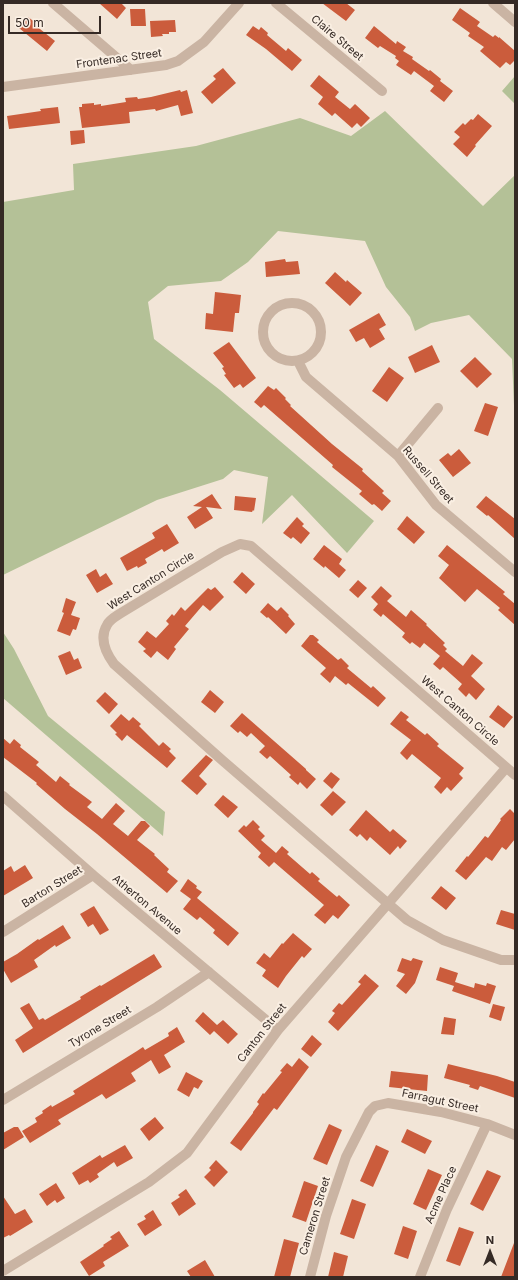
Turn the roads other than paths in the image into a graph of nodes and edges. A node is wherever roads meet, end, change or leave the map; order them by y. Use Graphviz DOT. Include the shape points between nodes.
graph roads {
  1 [pos="53,3"];
  2 [pos="239,3"];
  3 [pos="276,3"];
  4 [pos="493,3"];
  5 [pos="515,22"];
  6 [pos="131,70"];
  7 [pos="3,87"];
  8 [pos="382,91"];
  9 [pos="298,361"];
  10 [pos="438,408"];
  11 [pos="398,456"];
  12 [pos="515,570"];
  13 [pos="506,768"];
  14 [pos="515,775"];
  15 [pos="3,796"];
  16 [pos="93,875"];
  17 [pos="388,904"];
  18 [pos="3,932"];
  19 [pos="515,960"];
  20 [pos="209,972"];
  21 [pos="278,1030"];
  22 [pos="3,1100"];
  23 [pos="487,1124"];
  24 [pos="515,1135"];
  25 [pos="344,1163"];
  26 [pos="3,1271"];
  27 [pos="310,1277"];
  28 [pos="420,1277"];
  1 -- 6 [label="street"];
  2 -- 6 [label="street, Frontenac Street" via="204,42 178,61"];
  3 -- 8 [label="street, Claire Street"];
  4 -- 5 [label="street"];
  6 -- 7 [label="street, Frontenac Street"];
  9 -- 9 [label="street" via="313,353 319,345 321,325 310,308 290,303 282,305 267,316 263,334 265,343 277,357 285,361"];
  9 -- 11 [label="street, Russell Street" via="306,377"];
  10 -- 11 [label="street"];
  11 -- 12 [label="street, Russell Street" via="436,505"];
  13 -- 14 [label="street, West Canton Circle"];
  13 -- 17 [label="street, Canton Street"];
  13 -- 17 [label="street, West Canton Circle" via="251,546 240,544 222,552 110,620 104,631 104,643 114,664"];
  15 -- 16 [label="street, Atherton Avenue"];
  16 -- 18 [label="street, Barton Street"];
  16 -- 20 [label="street, Atherton Avenue"];
  17 -- 19 [label="street, West Canton Circle" via="407,920 443,940 501,960"];
  17 -- 21 [label="street, Canton Street"];
  20 -- 21 [label="street, Atherton Avenue"];
  20 -- 22 [label="street, Tyrone Street"];
  21 -- 26 [label="street, Canton Street" via="187,1153 149,1182"];
  23 -- 24 [label="street, Farragut Street"];
  23 -- 25 [label="street, Farragut Street" via="402,1105 388,1103 375,1106 369,1112"];
  23 -- 28 [label="street, Acme Place" via="447,1209"];
  25 -- 27 [label="street, Cameron Street" via="326,1216"];
}
